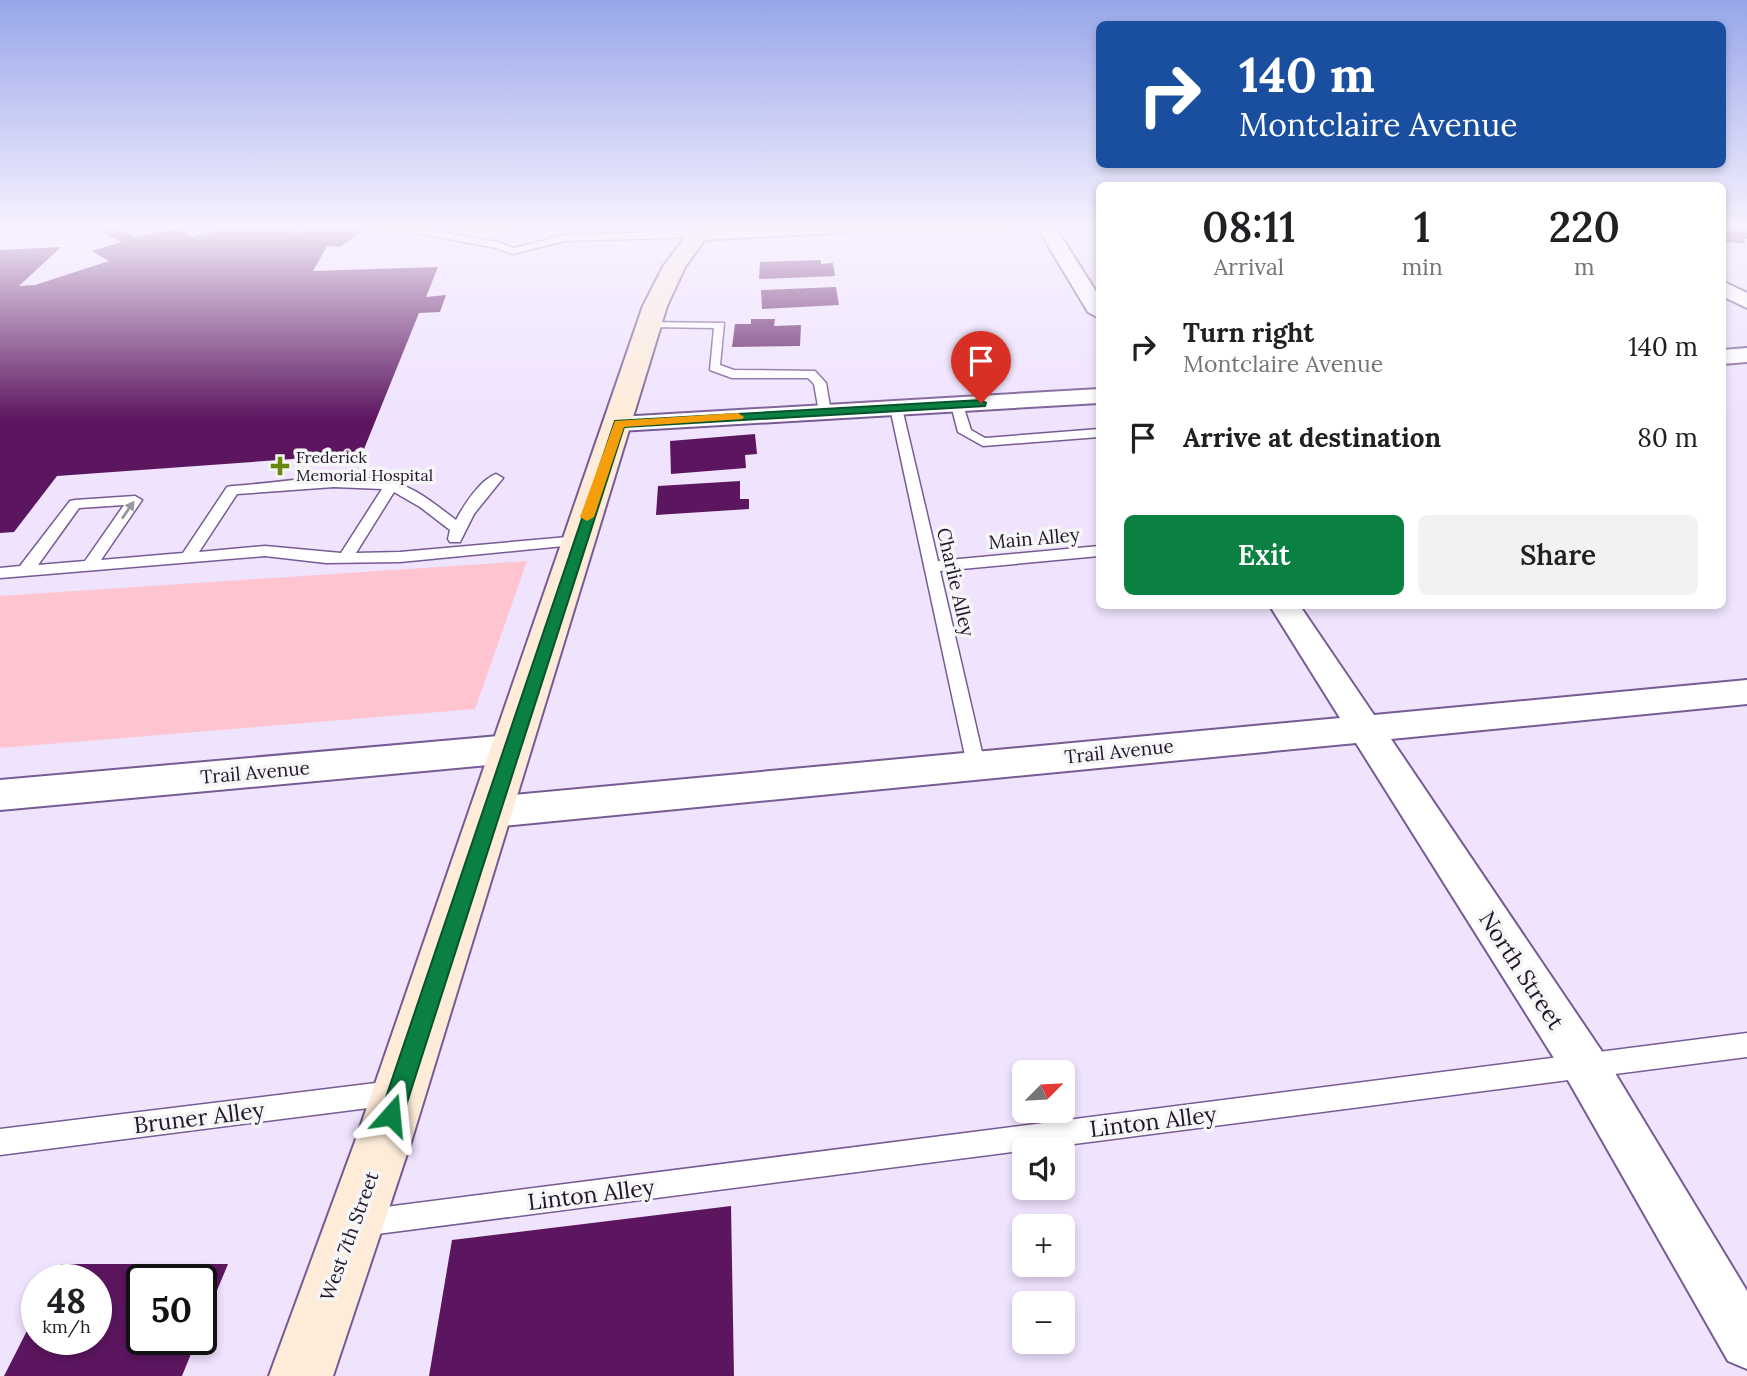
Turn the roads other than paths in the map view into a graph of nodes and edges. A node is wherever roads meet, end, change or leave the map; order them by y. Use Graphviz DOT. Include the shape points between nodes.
graph roads {
  1 [pos="664,291"];
  2 [pos="1086,291"];
  3 [pos="1729,291"];
  4 [pos="1747,302"];
  5 [pos="1096,307"];
  6 [pos="650,324"];
  7 [pos="1747,355"];
  8 [pos="1726,357"];
  9 [pos="1096,396"];
  10 [pos="957,405"];
  11 [pos="896,408"];
  12 [pos="825,412"];
  13 [pos="619,424"];
  14 [pos="1096,433"];
  15 [pos="496,478"];
  16 [pos="391,486"];
  17 [pos="457,528"];
  18 [pos="579,541"];
  19 [pos="1096,551"];
  20 [pos="451,552"];
  21 [pos="189,556"];
  22 [pos="345,558"];
  23 [pos="89,566"];
  24 [pos="931,567"];
  25 [pos="25,571"];
  26 [pos="0,573"];
  27 [pos="1287,609"];
  28 [pos="1747,692"];
  29 [pos="1363,727"];
  30 [pos="511,749"];
  31 [pos="976,765"];
  32 [pos="0,795"];
  33 [pos="492,812"];
  34 [pos="1747,1045"];
  35 [pos="1585,1066"];
  36 [pos="399,1092"];
  37 [pos="0,1142"];
  38 [pos="352,1224"];
  39 [pos="1747,1342"];
  40 [pos="301,1376"];
  1 -- 6 [label="main road, West 7th Street"];
  2 -- 5 [label="street"];
  3 -- 4 [label="street"];
  6 -- 12 [label="lane" via="720,325 714,367 732,374 811,374 820,383"];
  6 -- 13 [label="main road, West 7th Street"];
  7 -- 8 [label="street"];
  9 -- 10 [label="street"];
  10 -- 11 [label="street"];
  10 -- 14 [label="lane" via="965,432 983,442"];
  11 -- 12 [label="street"];
  11 -- 24 [label="lane, Charlie Alley"];
  12 -- 13 [label="street"];
  13 -- 18 [label="main road, West 7th Street"];
  15 -- 17 [label="lane"];
  16 -- 17 [label="lane"];
  16 -- 21 [label="lane" via="232,490"];
  16 -- 22 [label="lane"];
  17 -- 20 [label="lane"];
  18 -- 20 [label="lane"];
  18 -- 30 [label="main road, West 7th Street"];
  19 -- 24 [label="lane, Main Alley"];
  20 -- 22 [label="lane"];
  21 -- 22 [label="lane" via="265,551"];
  21 -- 23 [label="lane"];
  23 -- 25 [label="lane"];
  23 -- 25 [label="lane, one-way" via="135,500 75,505"];
  24 -- 31 [label="lane, Charlie Alley"];
  25 -- 26 [label="lane"];
  27 -- 29 [label="street, North Street"];
  28 -- 29 [label="street, Trail Avenue"];
  29 -- 31 [label="street, Trail Avenue"];
  29 -- 35 [label="street, North Street"];
  30 -- 32 [label="street, Trail Avenue"];
  30 -- 33 [label="main road, West 7th Street"];
  31 -- 33 [label="street, Trail Avenue"];
  33 -- 36 [label="main road, West 7th Street"];
  34 -- 35 [label="lane, Linton Alley"];
  35 -- 38 [label="lane, Linton Alley"];
  35 -- 39 [label="street, North Street"];
  36 -- 37 [label="lane, Bruner Alley"];
  36 -- 38 [label="main road, West 7th Street"];
  38 -- 40 [label="main road, West 7th Street"];
}
